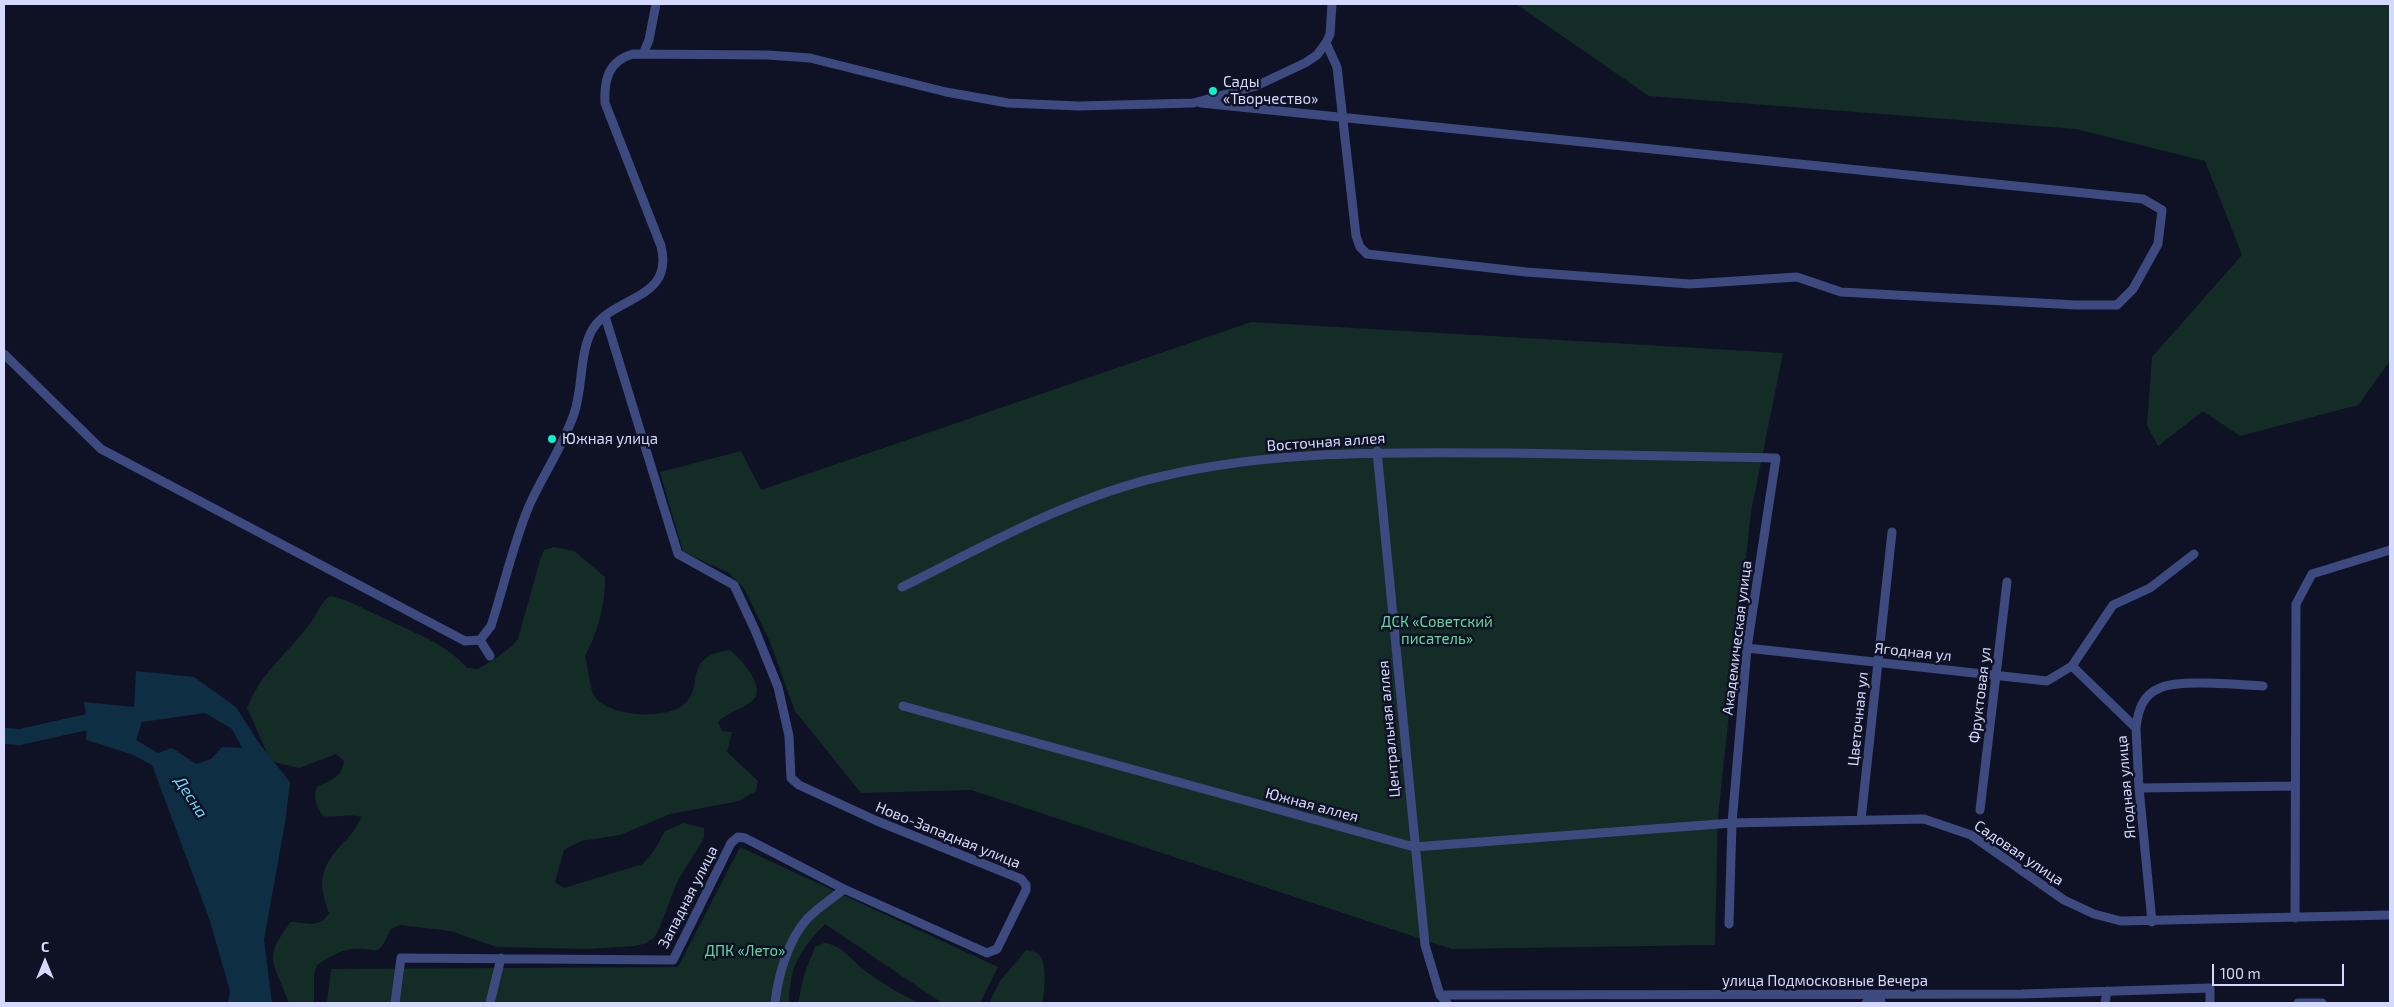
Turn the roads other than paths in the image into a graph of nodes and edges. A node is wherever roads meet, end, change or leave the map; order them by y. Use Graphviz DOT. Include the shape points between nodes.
graph roads {
  1 [pos="656,4"];
  2 [pos="1332,4"];
  3 [pos="1326,44"];
  4 [pos="643,54"];
  5 [pos="1201,103"];
  6 [pos="1344,117"];
  7 [pos="604,316"];
  8 [pos="4,354"];
  9 [pos="1377,452"];
  10 [pos="1776,458"];
  11 [pos="1892,532"];
  12 [pos="2390,550"];
  13 [pos="2194,554"];
  14 [pos="2007,582"];
  15 [pos="902,587"];
  16 [pos="480,640"];
  17 [pos="1747,648"];
  18 [pos="490,656"];
  19 [pos="1878,662"];
  20 [pos="2072,666"];
  21 [pos="1996,675"];
  22 [pos="2263,686"];
  23 [pos="903,706"];
  24 [pos="2136,728"];
  25 [pos="2296,786"];
  26 [pos="2139,788"];
  27 [pos="1980,810"];
  28 [pos="1861,820"];
  29 [pos="1728,823"];
  30 [pos="1414,848"];
  31 [pos="844,889"];
  32 [pos="2390,915"];
  33 [pos="2295,918"];
  34 [pos="2152,922"];
  35 [pos="1729,924"];
  36 [pos="501,958"];
  37 [pos="2106,991"];
  38 [pos="2022,994"];
  39 [pos="1440,995"];
  40 [pos="1880,999"];
  41 [pos="395,1003"];
  42 [pos="490,1003"];
  43 [pos="775,1003"];
  44 [pos="1447,1003"];
  45 [pos="1866,1003"];
  46 [pos="2017,1003"];
  47 [pos="2104,1003"];
  48 [pos="2210,1003"];
  49 [pos="2298,1003"];
  50 [pos="2322,1003"];
  1 -- 4 [label="street"];
  2 -- 3 [label="street" via="1332,24"];
  3 -- 5 [label="street" via="1317,55 1296,68 1256,86"];
  3 -- 6 [label="street" via="1338,67"];
  4 -- 5 [label="street" via="810,58 946,92 1008,103 1079,106"];
  4 -- 7 [label="street" via="626,56 611,68 605,80 605,104 661,246 662,271 654,286"];
  5 -- 6 [label="street"];
  6 -- 6 [label="street" via="2143,199 2162,210 2158,244 2133,289 2117,305 1841,292 1797,277 1680,283 1517,271 1367,254 1356,236"];
  7 -- 16 [label="street" via="591,332 576,408 568,430 529,507 491,626"];
  7 -- 31 [label="street, Ново-Западная улица" via="678,554 734,585 755,630 778,687 789,736 791,778 799,785 877,821 1021,879 1026,885 997,949 987,953"];
  8 -- 16 [label="street" via="101,449 465,641"];
  9 -- 10 [label="street, Восточная аллея"];
  9 -- 15 [label="street, Восточная аллея" via="1240,462 1158,477 1080,502"];
  9 -- 30 [label="street, Центральная аллея"];
  10 -- 17 [label="street, Академическая улица"];
  11 -- 19 [label="street, Цветочная ул"];
  12 -- 25 [label="street" via="2312,574 2296,604"];
  13 -- 20 [label="street" via="2150,588 2112,605"];
  14 -- 21 [label="street, Фруктовая ул"];
  16 -- 18 [label="street"];
  17 -- 19 [label="street, Ягодная ул"];
  17 -- 29 [label="street, Академическая улица"];
  19 -- 21 [label="street, Ягодная ул"];
  19 -- 28 [label="street, Цветочная ул"];
  20 -- 21 [label="street, Ягодная ул" via="2047,681"];
  20 -- 24 [label="street, Ягодная улица"];
  21 -- 27 [label="street, Фруктовая ул"];
  22 -- 24 [label="street" via="2193,684 2160,688 2146,698 2138,712"];
  23 -- 30 [label="street, Южная аллея"];
  24 -- 26 [label="street, Ягодная улица"];
  25 -- 26 [label="street"];
  25 -- 33 [label="street"];
  26 -- 34 [label="street, Ягодная улица"];
  28 -- 29 [label="street, Садовая улица"];
  28 -- 34 [label="street, Садовая улица" via="1924,818 1971,835 2064,900 2094,914 2121,921"];
  29 -- 30 [label="street, Южная аллея"];
  29 -- 35 [label="street, Академическая улица"];
  30 -- 39 [label="street, Центральная аллея" via="1425,945"];
  31 -- 36 [label="street, Западная улица" via="738,837 731,844 673,960"];
  31 -- 43 [label="street" via="807,919 793,941 777,987"];
  32 -- 33 [label="street, Садовая улица"];
  33 -- 34 [label="street, Садовая улица"];
  36 -- 41 [label="street, Западная улица" via="401,958"];
  36 -- 42 [label="street"];
  37 -- 38 [label="street, улица Подмосковные Вечера"];
  37 -- 47 [label="street"];
  37 -- 48 [label="street, улица Подмосковные Вечера" via="2210,988"];
  38 -- 40 [label="street, улица Подмосковные Вечера"];
  38 -- 46 [label="street"];
  39 -- 40 [label="street, улица Подмосковные Вечера"];
  39 -- 44 [label="street"];
  40 -- 45 [label="street"];
  49 -- 50 [label="street"];
}
